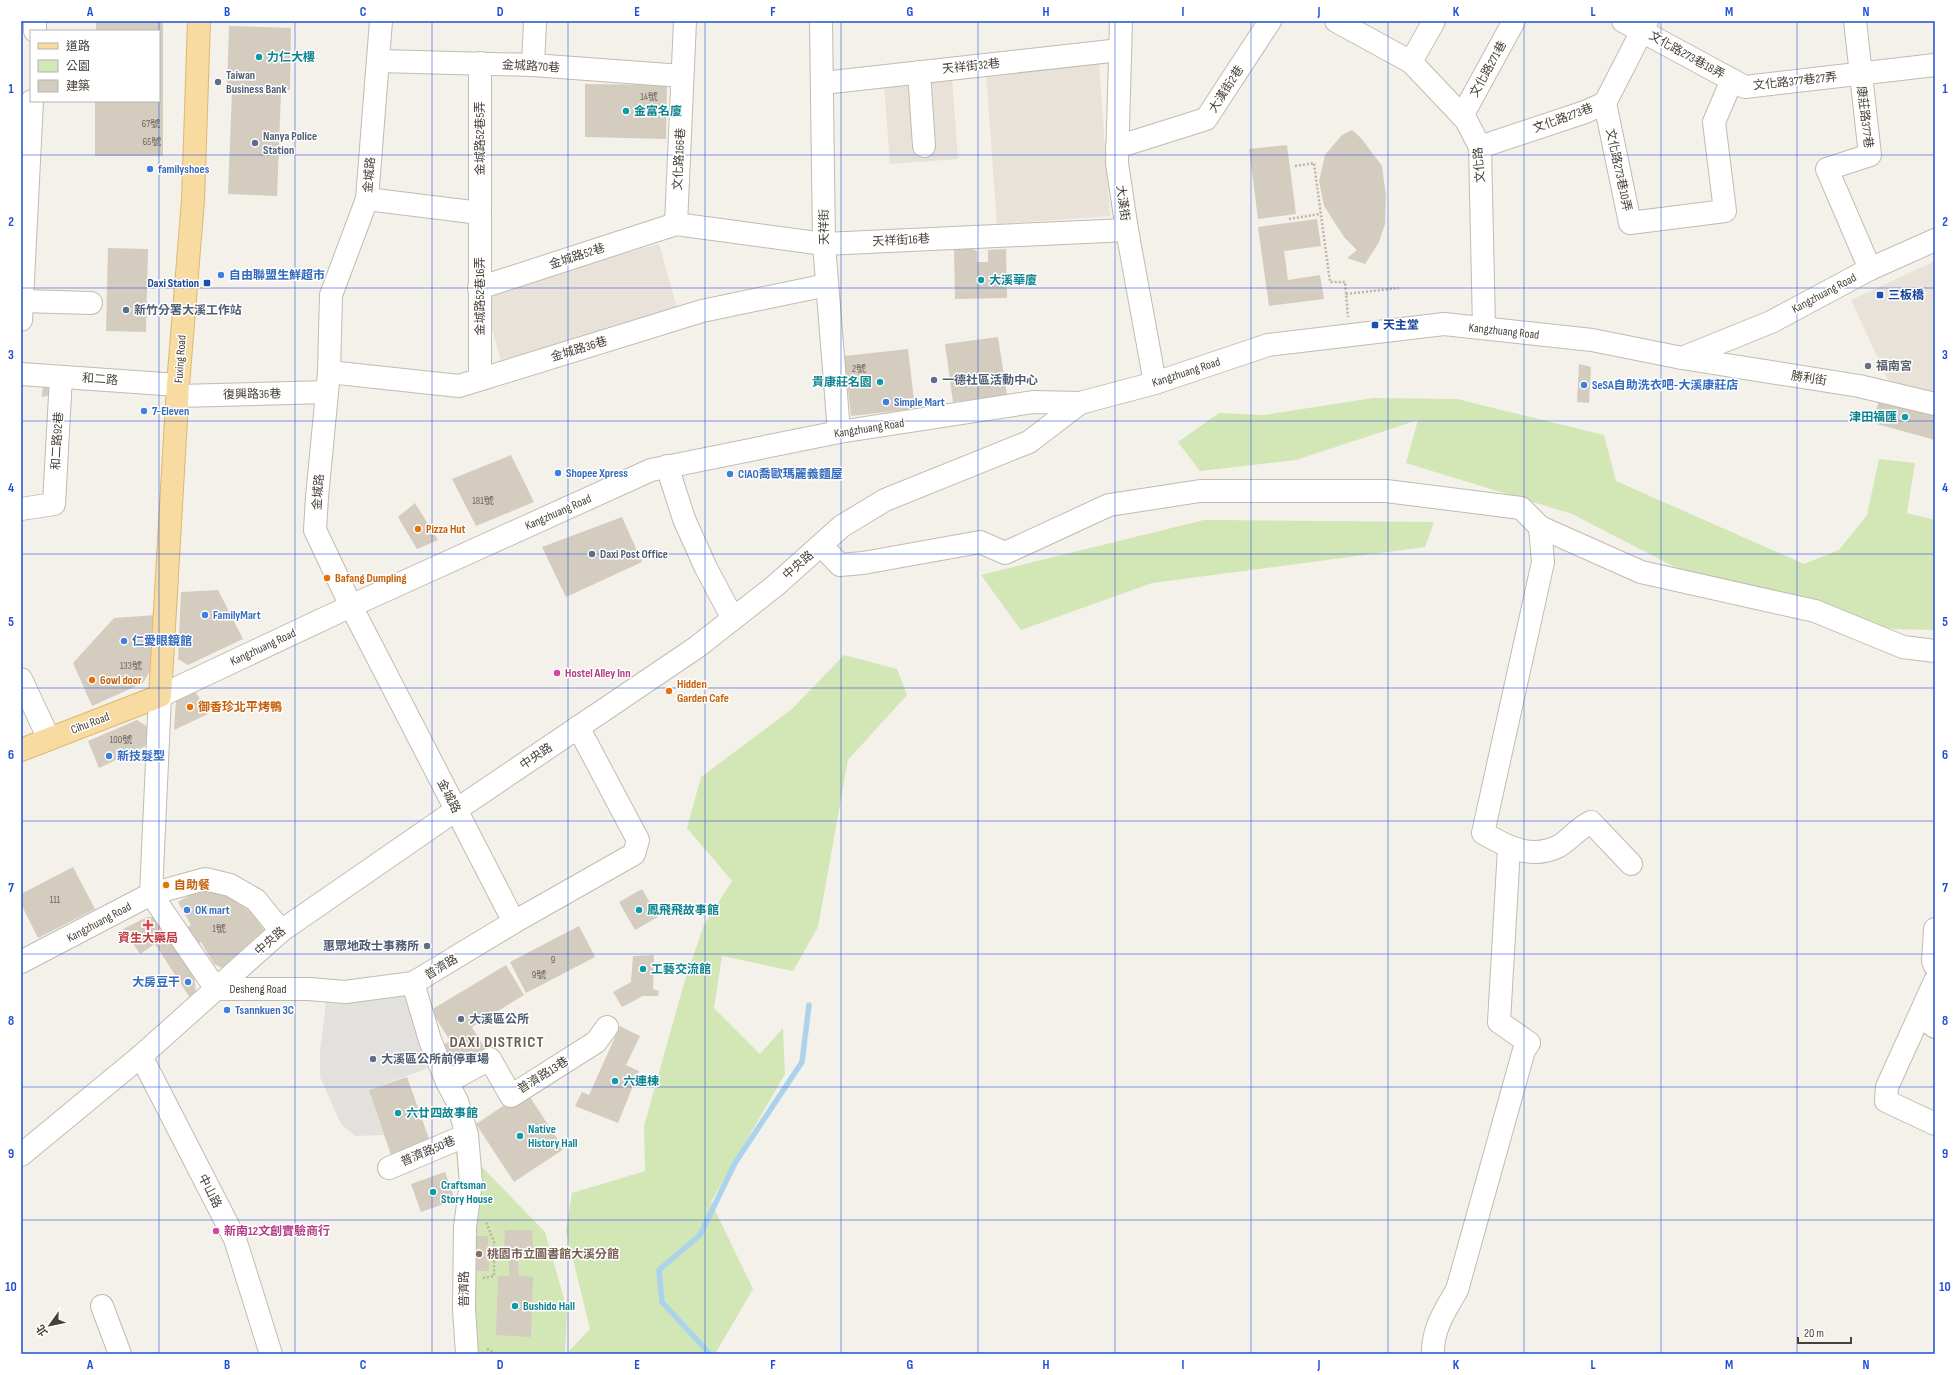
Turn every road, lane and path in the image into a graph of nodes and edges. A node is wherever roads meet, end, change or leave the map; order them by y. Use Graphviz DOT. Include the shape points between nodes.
graph roads {
  1 [pos="199,21"];
  2 [pos="381,21"];
  3 [pos="535,21"];
  4 [pos="685,21"];
  5 [pos="821,21"];
  6 [pos="1121,21"];
  7 [pos="1270,21"];
  8 [pos="1336,21"];
  9 [pos="1434,21"];
  10 [pos="1514,21"];
  11 [pos="1855,21"];
  12 [pos="1637,24"];
  13 [pos="1120,50"];
  14 [pos="379,61"];
  15 [pos="1411,62"];
  16 [pos="480,64"];
  17 [pos="533,65"];
  18 [pos="1935,65"];
  19 [pos="919,72"];
  20 [pos="1860,74"];
  21 [pos="682,76"];
  22 [pos="1732,80"];
  23 [pos="823,83"];
  24 [pos="32,102"];
  25 [pos="1605,102"];
  26 [pos="1462,116"];
  27 [pos="924,146"];
  28 [pos="1117,147"];
  29 [pos="1480,147"];
  30 [pos="1295,166"];
  31 [pos="366,200"];
  32 [pos="480,213"];
  33 [pos="1320,214"];
  34 [pos="1289,218"];
  35 [pos="24,219"];
  36 [pos="676,224"];
  37 [pos="1127,230"];
  38 [pos="1935,240"];
  39 [pos="824,244"];
  40 [pos="1870,269"];
  41 [pos="827,285"];
  42 [pos="479,288"];
  43 [pos="1399,288"];
  44 [pos="1346,294"];
  45 [pos="22,301"];
  46 [pos="91,303"];
  47 [pos="21,320"];
  48 [pos="1484,328"];
  49 [pos="1350,335"];
  50 [pos="1682,358"];
  51 [pos="21,374"];
  52 [pos="60,377"];
  53 [pos="480,380"];
  54 [pos="328,382"];
  55 [pos="1155,383"];
  56 [pos="178,390"];
  57 [pos="1080,403"];
  58 [pos="1935,404"];
  59 [pos="839,432"];
  60 [pos="666,466"];
  61 [pos="21,509"];
  62 [pos="1540,527"];
  63 [pos="821,545"];
  64 [pos="351,606"];
  65 [pos="733,619"];
  66 [pos="1935,651"];
  67 [pos="21,679"];
  68 [pos="160,696"];
  69 [pos="578,727"];
  70 [pos="48,739"];
  71 [pos="21,750"];
  72 [pos="456,810"];
  73 [pos="1509,848"];
  74 [pos="1631,864"];
  75 [pos="151,894"];
  76 [pos="514,922"];
  77 [pos="1935,929"];
  78 [pos="280,931"];
  79 [pos="21,962"];
  80 [pos="1935,966"];
  81 [pos="1935,981"];
  82 [pos="414,983"];
  83 [pos="216,989"];
  84 [pos="1928,1022"];
  85 [pos="607,1027"];
  86 [pos="141,1056"];
  87 [pos="447,1082"];
  88 [pos="1935,1124"];
  89 [pos="467,1135"];
  90 [pos="21,1155"];
  91 [pos="389,1168"];
  92 [pos="102,1306"];
  93 [pos="120,1354"];
  94 [pos="271,1354"];
  95 [pos="467,1354"];
  96 [pos="1433,1354"];
  1 -- 56 [label="main road, Fuxing Road" via="193,200"];
  2 -- 14 [label="street, 金城路"];
  3 -- 17 [label="street"];
  4 -- 21 [label="street, 文化路166巷"];
  5 -- 23 [label="street, 天祥街"];
  6 -- 13 [label="street, 大漢街"];
  7 -- 28 [label="street, 大漢街2巷" via="1206,119"];
  8 -- 15 [label="street, 文化路"];
  9 -- 15 [label="street"];
  10 -- 26 [label="street, 文化路271巷"];
  11 -- 20 [label="street, 康莊路377巷"];
  12 -- 22 [label="street, 文化路273巷18弄"];
  12 -- 25 [label="street, 文化路273巷"];
  13 -- 19 [label="street, 天祥街32巷"];
  13 -- 28 [label="street, 大漢街"];
  14 -- 16 [label="street, 金城路70巷"];
  14 -- 31 [label="street, 金城路"];
  15 -- 26 [label="street, 文化路"];
  16 -- 17 [label="street, 金城路70巷"];
  16 -- 32 [label="street, 金城路52巷5弄"];
  17 -- 21 [label="street, 金城路70巷"];
  18 -- 20 [label="street, 文化路377巷27弄"];
  19 -- 23 [label="street, 天祥街32巷"];
  19 -- 27 [label="street"];
  20 -- 22 [label="street, 文化路377巷27弄" via="1745,87"];
  20 -- 40 [label="street, 康莊路377巷" via="1870,155 1827,169"];
  21 -- 36 [label="street, 文化路166巷"];
  22 -- 25 [label="street, 文化路273巷10弄" via="1714,122 1725,211 1630,222"];
  23 -- 39 [label="street, 天祥街"];
  24 -- 35 [label="street"];
  25 -- 29 [label="street, 文化路273巷" via="1585,112"];
  26 -- 29 [label="street, 文化路"];
  28 -- 37 [label="street, 大漢街"];
  29 -- 48 [label="street, 文化路"];
  30 -- 33 [label="path" via="1314,163"];
  31 -- 32 [label="street"];
  31 -- 54 [label="street, 金城路" via="331,295"];
  32 -- 42 [label="street, 金城路52巷16弄"];
  33 -- 34 [label="path"];
  33 -- 44 [label="path" via="1330,282 1345,282"];
  35 -- 45 [label="street"];
  36 -- 39 [label="street, 天祥街16巷"];
  36 -- 42 [label="street, 金城路52巷"];
  37 -- 39 [label="street, 天祥街16巷"];
  37 -- 55 [label="street, 大漢街"];
  38 -- 40 [label="street, Kangzhuang Road"];
  39 -- 41 [label="street, 天祥街"];
  40 -- 50 [label="street, Kangzhuang Road" via="1771,322"];
  41 -- 53 [label="street, 金城路36巷" via="702,311"];
  41 -- 59 [label="street, 天祥街"];
  42 -- 53 [label="street, 金城路52巷16弄"];
  43 -- 44 [label="path"];
  44 -- 49 [label="path"];
  45 -- 46 [label="street"];
  45 -- 47 [label="street"];
  48 -- 49 [label="street, Kangzhuang Road" via="1444,324"];
  48 -- 50 [label="street, Kangzhuang Road" via="1592,340"];
  49 -- 55 [label="street, Kangzhuang Road" via="1268,345"];
  50 -- 58 [label="street, 勝利街" via="1859,386"];
  51 -- 52 [label="street, 和二路"];
  52 -- 56 [label="street, 和二路"];
  52 -- 61 [label="street, 和二路92巷" via="54,504"];
  53 -- 54 [label="street, 金城路36巷" via="459,386"];
  54 -- 56 [label="street, 復興路36巷"];
  54 -- 64 [label="street, 金城路" via="316,530"];
  55 -- 57 [label="street, Kangzhuang Road"];
  56 -- 68 [label="main road, Fuxing Road"];
  57 -- 59 [label="street, Kangzhuang Road" via="1033,402"];
  57 -- 63 [label="street, 中央路" via="1029,442 884,500 842,526"];
  59 -- 60 [label="street, Kangzhuang Road"];
  60 -- 64 [label="street, Kangzhuang Road" via="651,470"];
  60 -- 65 [label="street" via="706,568"];
  62 -- 63 [label="street" via="1521,508 1386,492 1200,491 1110,505 1005,552 980,542 840,565"];
  62 -- 66 [label="street" via="1641,572 1815,611 1903,647"];
  62 -- 73 [label="street" via="1543,562 1483,834"];
  63 -- 65 [label="street, 中央路"];
  64 -- 68 [label="street, Kangzhuang Road"];
  64 -- 72 [label="street, 金城路"];
  65 -- 69 [label="street, 中央路" via="697,647"];
  67 -- 70 [label="street"];
  68 -- 70 [label="main road, Cihu Road"];
  68 -- 75 [label="street"];
  69 -- 72 [label="street, 中央路"];
  69 -- 76 [label="street, 普濟路" via="638,840 634,854"];
  70 -- 71 [label="main road, Cihu Road"];
  72 -- 76 [label="street, 金城路"];
  72 -- 78 [label="street, 中央路"];
  73 -- 74 [label="street" via="1539,852 1559,845 1581,826 1591,822"];
  73 -- 96 [label="street" via="1499,1022 1529,1043 1524,1050 1457,1290 1440,1319"];
  75 -- 78 [label="street, Kangzhuang Road" via="204,879 230,885 256,900"];
  75 -- 79 [label="street, Kangzhuang Road"];
  75 -- 83 [label="street, Desheng Road"];
  76 -- 82 [label="street, 普濟路"];
  77 -- 80 [label="street"];
  78 -- 83 [label="street, 中央路"];
  81 -- 84 [label="street"];
  82 -- 83 [label="street, Desheng Road" via="345,992 309,989"];
  82 -- 87 [label="street, 普濟路" via="430,1040"];
  83 -- 86 [label="street, 中央路"];
  84 -- 88 [label="street" via="1887,1087 1886,1101"];
  85 -- 87 [label="street, 普濟路13巷" via="596,1042 511,1096 490,1058"];
  86 -- 90 [label="street, 中央路"];
  86 -- 94 [label="street, 中山路" via="235,1239"];
  87 -- 89 [label="street, 普濟路" via="457,1101"];
  89 -- 91 [label="street, 普濟路50巷"];
  89 -- 95 [label="street, 普濟路" via="471,1182 465,1227 464,1309"];
  92 -- 93 [label="street"];
}
